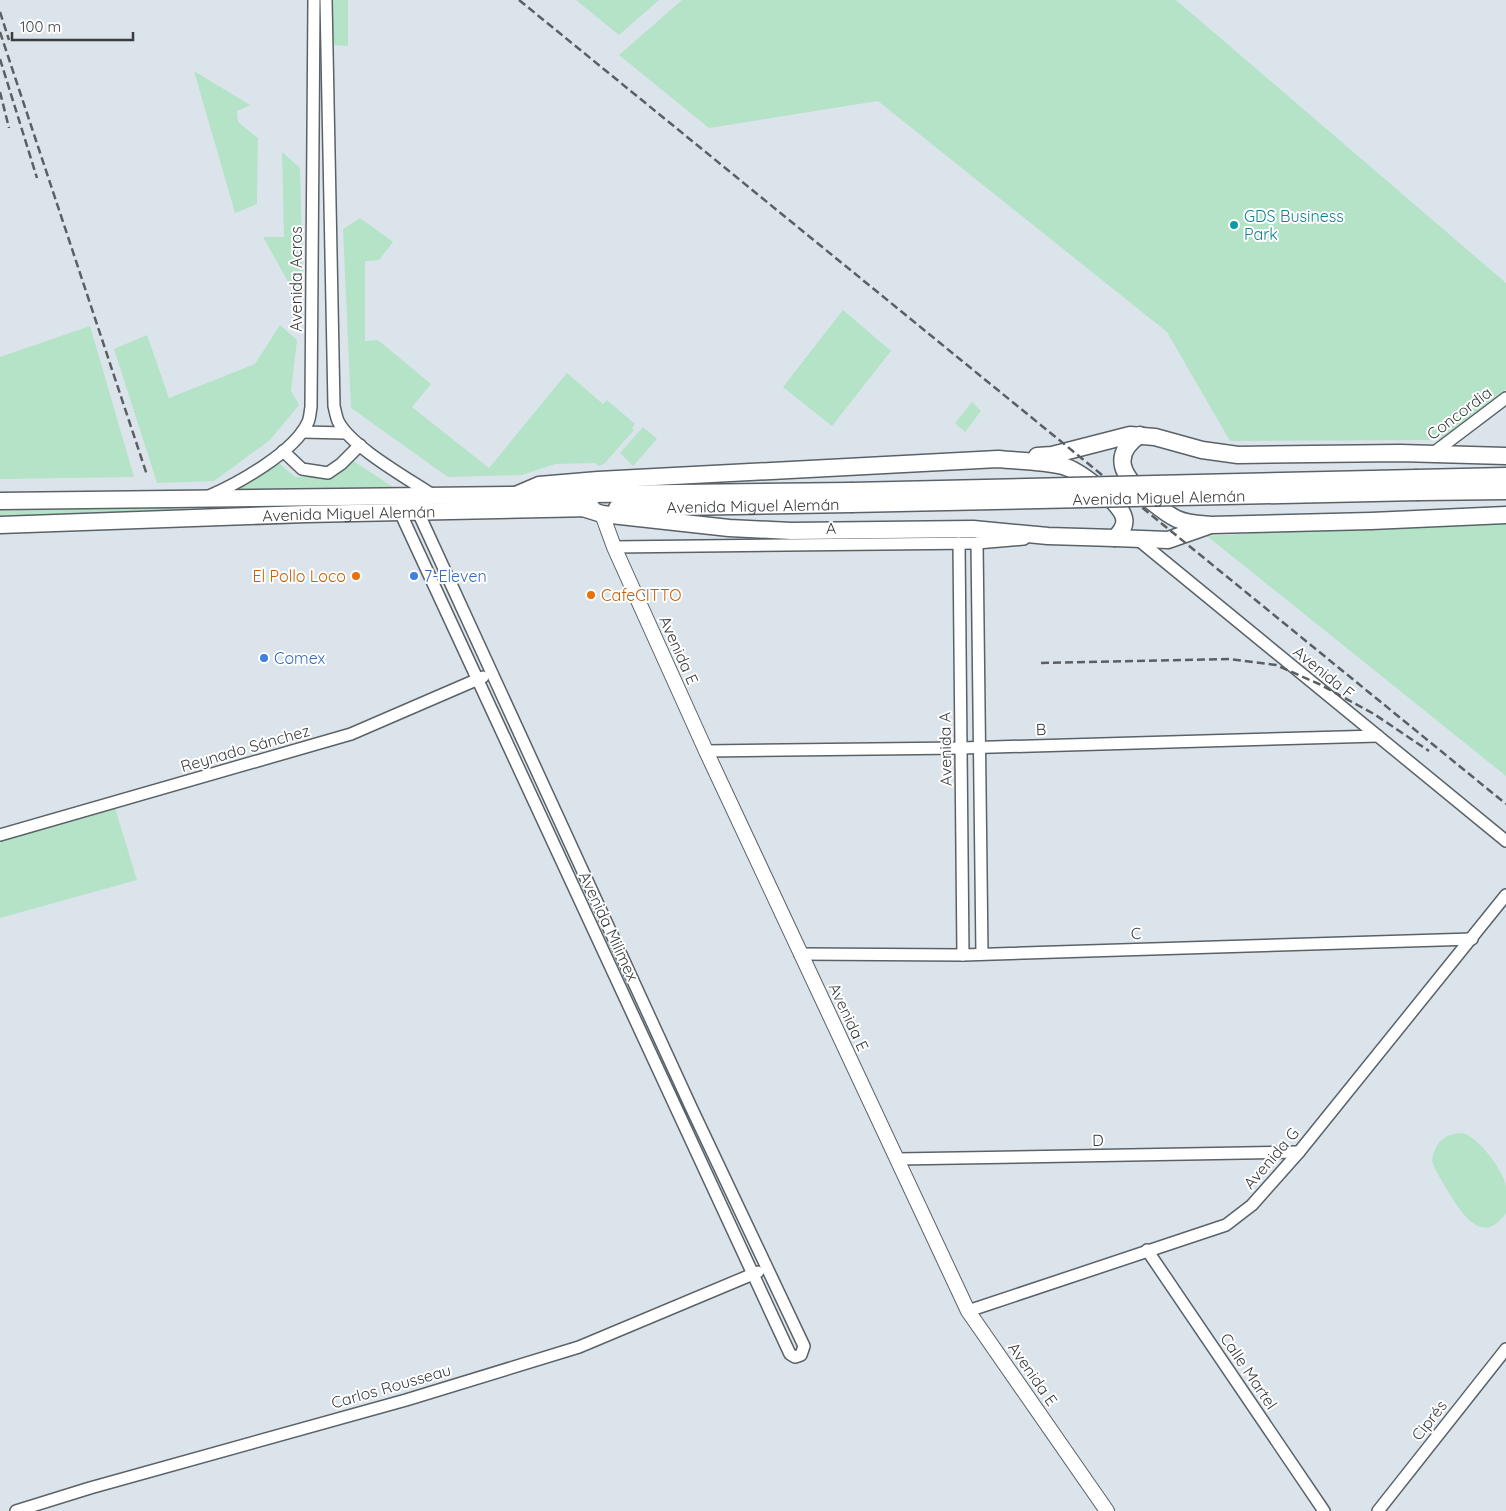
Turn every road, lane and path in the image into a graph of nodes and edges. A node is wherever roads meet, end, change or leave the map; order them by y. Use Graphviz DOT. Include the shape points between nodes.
graph roads {
  1 [pos="314,0"];
  2 [pos="326,0"];
  3 [pos="312,297"];
  4 [pos="331,298"];
  5 [pos="312,343"];
  6 [pos="332,343"];
  7 [pos="1506,398"];
  8 [pos="302,432"];
  9 [pos="346,433"];
  10 [pos="1140,435"];
  11 [pos="360,445"];
  12 [pos="283,451"];
  13 [pos="1432,454"];
  14 [pos="1506,456"];
  15 [pos="998,459"];
  16 [pos="1506,476"];
  17 [pos="1506,491"];
  18 [pos="431,494"];
  19 [pos="518,494"];
  20 [pos="851,498"];
  21 [pos="200,500"];
  22 [pos="0,501"];
  23 [pos="583,508"];
  24 [pos="400,512"];
  25 [pos="418,512"];
  26 [pos="602,514"];
  27 [pos="1506,514"];
  28 [pos="0,525"];
  29 [pos="1211,525"];
  30 [pos="1119,532"];
  31 [pos="1048,536"];
  32 [pos="1138,540"];
  33 [pos="1168,540"];
  34 [pos="977,542"];
  35 [pos="959,543"];
  36 [pos="614,547"];
  37 [pos="1168,565"];
  38 [pos="492,673"];
  39 [pos="477,680"];
  40 [pos="1378,736"];
  41 [pos="979,747"];
  42 [pos="961,748"];
  43 [pos="706,751"];
  44 [pos="0,835"];
  45 [pos="1506,840"];
  46 [pos="981,862"];
  47 [pos="962,863"];
  48 [pos="1506,896"];
  49 [pos="1472,939"];
  50 [pos="800,954"];
  51 [pos="982,954"];
  52 [pos="964,955"];
  53 [pos="1299,1152"];
  54 [pos="898,1159"];
  55 [pos="1147,1250"];
  56 [pos="767,1268"];
  57 [pos="753,1275"];
  58 [pos="968,1311"];
  59 [pos="1506,1349"];
  60 [pos="16,1511"];
  61 [pos="1107,1511"];
  62 [pos="1324,1511"];
  63 [pos="1378,1511"];
  1 -- 3 [label="street, Avenida Acros"];
  2 -- 4 [label="street, Avenida Acros"];
  3 -- 4 [label="street"];
  3 -- 5 [label="street, Avenida Acros"];
  4 -- 6 [label="street, Avenida Acros"];
  5 -- 6 [label="street"];
  5 -- 8 [label="street, Avenida Acros" via="311,407"];
  6 -- 9 [label="street, Avenida Acros" via="334,406 337,420"];
  7 -- 13 [label="street, Concordia"];
  8 -- 9 [label="street"];
  8 -- 12 [label="street, Avenida Acros"];
  9 -- 11 [label="street, Avenida Acros"];
  10 -- 13 [label="highway" via="1238,456"];
  10 -- 15 [label="highway" via="1052,455"];
  10 -- 29 [label="highway" via="1128,444 1123,456 1128,479 1171,516 1190,523"];
  11 -- 12 [label="street" via="328,473 302,469"];
  11 -- 18 [label="street, Avenida Acros"];
  12 -- 21 [label="street, Avenida Acros" via="223,490"];
  13 -- 14 [label="highway"];
  15 -- 19 [label="highway" via="598,480 539,485"];
  15 -- 30 [label="highway" via="1049,463 1076,471 1119,507 1125,520"];
  16 -- 20 [label="highway, Avenida Miguel Alemán, bridge"];
  17 -- 20 [label="highway, Avenida Miguel Alemán, bridge"];
  18 -- 19 [label="highway, Avenida Miguel Alemán"];
  18 -- 21 [label="highway, Avenida Miguel Alemán"];
  19 -- 20 [label="highway, Avenida Miguel Alemán"];
  20 -- 23 [label="highway, Avenida Miguel Alemán"];
  21 -- 22 [label="highway, Avenida Miguel Alemán"];
  23 -- 25 [label="highway, Avenida Miguel Alemán"];
  23 -- 26 [label="highway"];
  24 -- 25 [label="highway, Avenida Miguel Alemán"];
  24 -- 28 [label="highway, Avenida Miguel Alemán"];
  24 -- 39 [label="street, Avenida Milimex"];
  25 -- 38 [label="street, Avenida Milimex"];
  26 -- 31 [label="highway" via="747,529 973,529"];
  26 -- 36 [label="main road, Avenida E"];
  27 -- 29 [label="highway"];
  29 -- 33 [label="highway"];
  30 -- 31 [label="highway"];
  30 -- 32 [label="highway"];
  31 -- 34 [label="street, A"];
  32 -- 33 [label="highway"];
  32 -- 37 [label="street, Avenida F"];
  33 -- 37 [label="street"];
  34 -- 35 [label="street, A"];
  34 -- 41 [label="street"];
  35 -- 36 [label="street, A"];
  35 -- 42 [label="street, Avenida A"];
  36 -- 43 [label="main road, Avenida E"];
  37 -- 40 [label="street, Avenida F"];
  38 -- 39 [label="street, Reynado Sánchez"];
  38 -- 56 [label="street, Avenida Milimex"];
  39 -- 44 [label="street, Reynado Sánchez" via="351,734"];
  39 -- 57 [label="street, Avenida Milimex"];
  40 -- 41 [label="street, B"];
  40 -- 45 [label="street, Avenida F"];
  41 -- 42 [label="street, B"];
  41 -- 46 [label="street"];
  42 -- 43 [label="street, B"];
  42 -- 47 [label="street, Avenida A"];
  43 -- 50 [label="main road, Avenida E"];
  46 -- 47 [label="street"];
  46 -- 51 [label="street"];
  47 -- 52 [label="street, Avenida A"];
  48 -- 49 [label="street, Avenida G"];
  49 -- 51 [label="street, C"];
  49 -- 53 [label="street, Avenida G"];
  50 -- 52 [label="street, C"];
  50 -- 54 [label="main road, Avenida E"];
  51 -- 52 [label="street, C"];
  53 -- 54 [label="street, D"];
  53 -- 55 [label="street, Avenida G" via="1234,1220"];
  54 -- 58 [label="main road, Avenida E"];
  55 -- 58 [label="street, Avenida G"];
  55 -- 62 [label="street, Calle Martel"];
  56 -- 57 [label="street, Carlos Rousseau"];
  56 -- 57 [label="street, Avenida Milimex" via="804,1346 801,1356 790,1354"];
  57 -- 60 [label="street, Carlos Rousseau" via="579,1347 406,1400"];
  58 -- 61 [label="main road, Avenida E"];
  59 -- 63 [label="street, Ciprés"];
}
